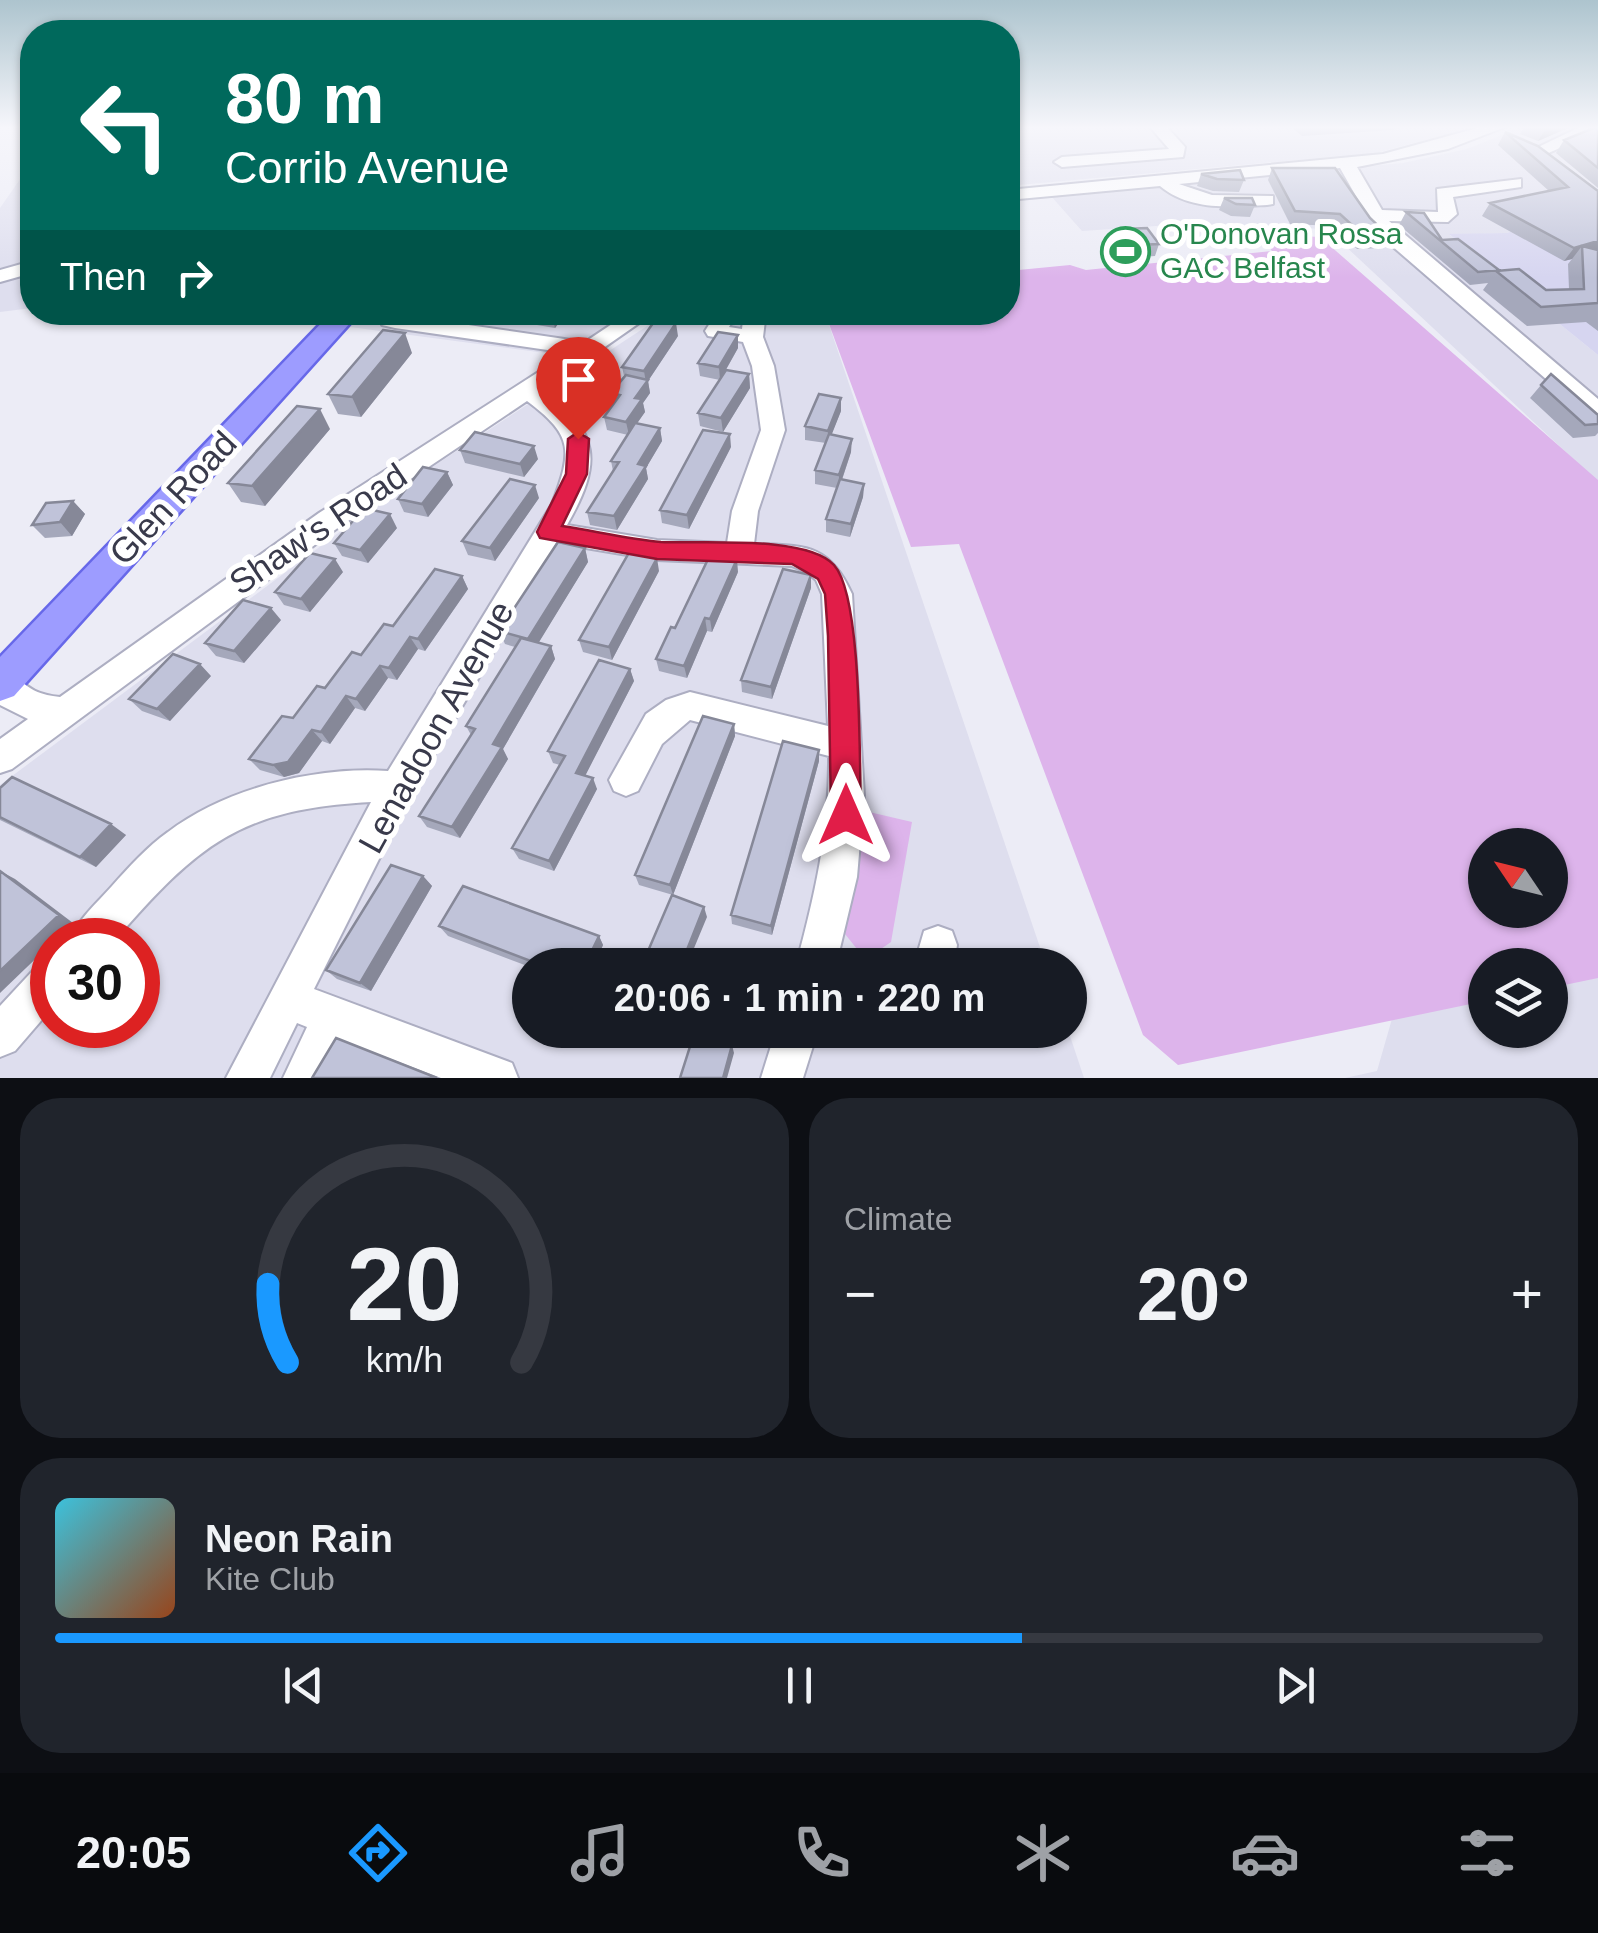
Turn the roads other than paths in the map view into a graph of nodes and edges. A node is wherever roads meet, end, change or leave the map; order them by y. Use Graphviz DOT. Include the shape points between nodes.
graph roads {
  1 [pos="1192,177"];
  2 [pos="1353,177"];
  3 [pos="1163,180"];
  4 [pos="1515,188"];
  5 [pos="1020,194"];
  6 [pos="1267,200"];
  7 [pos="1373,215"];
  8 [pos="335,325"];
  9 [pos="417,325"];
  10 [pos="625,325"];
  11 [pos="720,325"];
  12 [pos="733,325"];
  13 [pos="752,325"];
  14 [pos="589,349"];
  15 [pos="527,389"];
  16 [pos="1598,412"];
  17 [pos="548,532"];
  18 [pos="739,553"];
  19 [pos="1,683"];
  20 [pos="63,711"];
  21 [pos="846,745"];
  22 [pos="0,758"];
  23 [pos="626,780"];
  24 [pos="397,788"];
  25 [pos="110,918"];
  26 [pos="820,948"];
  27 [pos="287,999"];
  28 [pos="30,1004"];
  29 [pos="334,1017"];
  30 [pos="0,1036"];
  31 [pos="791,1048"];
  32 [pos="247,1078"];
  33 [pos="304,1078"];
  34 [pos="496,1078"];
  35 [pos="782,1078"];
  1 -- 3 [label="street"];
  2 -- 7 [label="street"];
  3 -- 5 [label="street"];
  3 -- 6 [label="street" via="1200,200"];
  4 -- 7 [label="street" via="1443,193 1448,214 1441,218"];
  7 -- 16 [label="street"];
  8 -- 19 [label="main road, Glen Road"];
  9 -- 14 [label="street"];
  10 -- 14 [label="street, Shaw's Road"];
  11 -- 12 [label="street" via="716,331"];
  13 -- 18 [label="street" via="772,430 745,511"];
  14 -- 15 [label="street, Shaw's Road"];
  15 -- 17 [label="street, Lenadoon Avenue" via="559,413 578,439 576,474"];
  15 -- 20 [label="street, Shaw's Road" via="283,551"];
  17 -- 18 [label="street" via="657,550"];
  17 -- 24 [label="street, Lenadoon Avenue"];
  18 -- 21 [label="street" via="807,559 828,573"];
  19 -- 20 [label="street" via="26,705"];
  20 -- 22 [label="street, Shaw's Road"];
  21 -- 23 [label="street" via="690,706 668,711 652,728"];
  21 -- 26 [label="street" via="845,835"];
  24 -- 25 [label="street" via="366,784 292,797 203,830 180,844"];
  24 -- 27 [label="street, Lenadoon Avenue"];
  27 -- 29 [label="street"];
  27 -- 32 [label="street, Lenadoon Avenue"];
  28 -- 30 [label="street"];
  29 -- 33 [label="street"];
  29 -- 34 [label="street"];
  31 -- 35 [label="street"];
}
